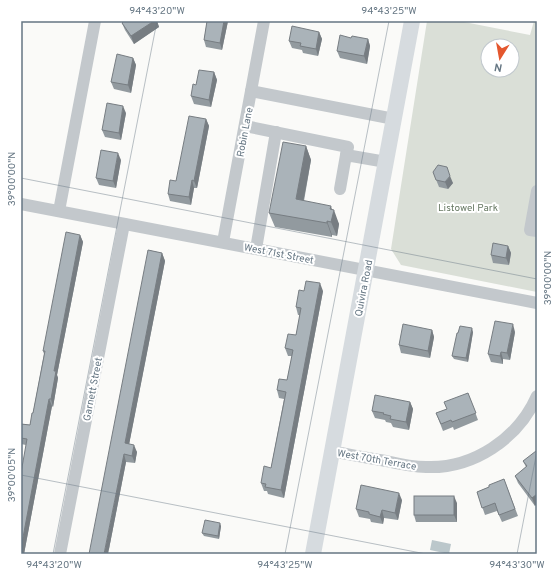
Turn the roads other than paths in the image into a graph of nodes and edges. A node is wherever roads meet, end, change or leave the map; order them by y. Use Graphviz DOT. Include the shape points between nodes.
graph roads {
  1 [pos="94,21"];
  2 [pos="264,21"];
  3 [pos="412,21"];
  4 [pos="251,91"];
  5 [pos="394,119"];
  6 [pos="245,126"];
  7 [pos="276,132"];
  8 [pos="346,155"];
  9 [pos="386,162"];
  10 [pos="340,189"];
  11 [pos="537,191"];
  12 [pos="21,204"];
  13 [pos="58,211"];
  14 [pos="124,224"];
  15 [pos="537,231"];
  16 [pos="223,242"];
  17 [pos="256,249"];
  18 [pos="366,270"];
  19 [pos="537,303"];
  20 [pos="537,396"];
  21 [pos="332,451"];
  22 [pos="60,554"];
  23 [pos="313,554"];
  1 -- 13 [label="street"];
  2 -- 4 [label="street, Robin Lane"];
  3 -- 5 [label="main road, Quivira Road"];
  4 -- 5 [label="street"];
  4 -- 6 [label="street, Robin Lane"];
  5 -- 9 [label="main road, Quivira Road"];
  6 -- 7 [label="street"];
  6 -- 16 [label="street, Robin Lane"];
  7 -- 8 [label="street" via="348,147"];
  7 -- 17 [label="street"];
  8 -- 9 [label="street"];
  8 -- 10 [label="street"];
  9 -- 18 [label="main road, Quivira Road"];
  11 -- 15 [label="street" via="530,230"];
  12 -- 13 [label="street, West 71st Street"];
  13 -- 14 [label="street, West 71st Street"];
  14 -- 16 [label="street, West 71st Street"];
  14 -- 22 [label="street, Garnett Street"];
  16 -- 17 [label="street, West 71st Street"];
  17 -- 18 [label="street, West 71st Street"];
  18 -- 19 [label="street, West 71st Street"];
  18 -- 21 [label="main road, Quivira Road"];
  20 -- 21 [label="street, West 70th Terrace" via="519,426 502,442 462,463 426,468"];
  21 -- 23 [label="main road, Quivira Road"];
}
